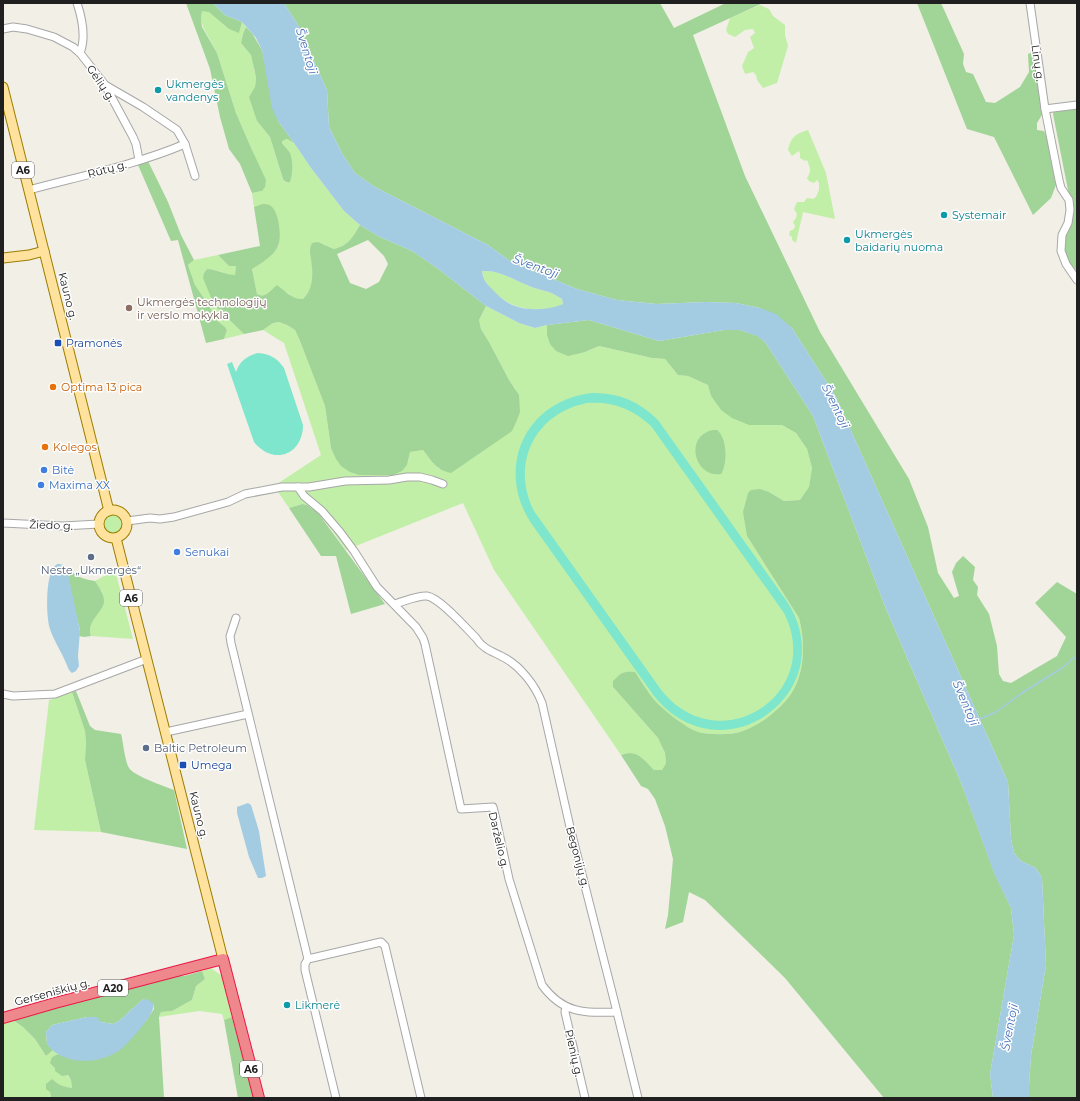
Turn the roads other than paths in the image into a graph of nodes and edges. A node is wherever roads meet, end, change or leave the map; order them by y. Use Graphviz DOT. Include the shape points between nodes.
graph roads {
  1 [pos="77,3"];
  2 [pos="1030,3"];
  3 [pos="3,29"];
  4 [pos="80,53"];
  5 [pos="105,85"];
  6 [pos="3,87"];
  7 [pos="1077,105"];
  8 [pos="1045,109"];
  9 [pos="185,144"];
  10 [pos="140,160"];
  11 [pos="195,176"];
  12 [pos="29,190"];
  13 [pos="44,251"];
  14 [pos="3,258"];
  15 [pos="1077,280"];
  16 [pos="443,484"];
  17 [pos="298,487"];
  18 [pos="109,511"];
  19 [pos="126,521"];
  20 [pos="3,523"];
  21 [pos="99,524"];
  22 [pos="116,538"];
  23 [pos="394,604"];
  24 [pos="236,618"];
  25 [pos="147,659"];
  26 [pos="3,694"];
  27 [pos="248,714"];
  28 [pos="166,732"];
  29 [pos="223,959"];
  30 [pos="308,960"];
  31 [pos="566,1007"];
  32 [pos="617,1012"];
  33 [pos="3,1018"];
  34 [pos="259,1098"];
  35 [pos="336,1098"];
  36 [pos="421,1098"];
  37 [pos="585,1098"];
  38 [pos="638,1098"];
  1 -- 4 [label="street, Gėlių g." via="83,40"];
  2 -- 8 [label="street, Linų g."];
  3 -- 4 [label="street" via="20,27 44,33 66,42"];
  4 -- 5 [label="street, Gėlių g."];
  5 -- 9 [label="street" via="177,130"];
  5 -- 10 [label="street, Gėlių g." via="133,137"];
  6 -- 12 [label="main road, Kauno g. / A6"];
  7 -- 8 [label="street"];
  8 -- 15 [label="street, Linų g." via="1061,188 1069,200 1068,224 1062,235 1061,251"];
  9 -- 10 [label="street, Rūtų g."];
  9 -- 11 [label="street"];
  10 -- 12 [label="street, Rūtų g."];
  12 -- 13 [label="main road, Kauno g. / A6"];
  13 -- 14 [label="main road"];
  13 -- 18 [label="main road, Kauno g. / A6"];
  16 -- 17 [label="street" via="407,477"];
  17 -- 19 [label="street" via="282,487 245,494 228,502 174,517"];
  17 -- 23 [label="street" via="340,532 377,587"];
  18 -- 19 [label="main road" via="119,512"];
  18 -- 21 [label="main road" via="102,516"];
  19 -- 22 [label="main road" via="124,533"];
  20 -- 21 [label="street, Žiedo g." via="63,526"];
  21 -- 22 [label="main road" via="104,535"];
  22 -- 25 [label="main road, Kauno g. / A6"];
  23 -- 31 [label="street, Darželio g." via="416,627 425,644 461,809 493,807 509,879 542,985 554,999"];
  23 -- 32 [label="street, Begonijų g." via="423,596 433,598 450,612 478,643 512,662 529,679 538,694"];
  24 -- 27 [label="street" via="230,636"];
  25 -- 26 [label="street" via="55,694"];
  25 -- 28 [label="main road, Kauno g. / A6"];
  27 -- 28 [label="street"];
  27 -- 30 [label="street"];
  28 -- 29 [label="main road, Kauno g. / A6"];
  29 -- 33 [label="highway, Gerseniškių g. / A20"];
  29 -- 34 [label="highway, Kauno g. / A6"];
  30 -- 35 [label="street" via="305,970"];
  30 -- 36 [label="street" via="381,942 385,946"];
  31 -- 32 [label="street, Darželio g." via="597,1013"];
  31 -- 37 [label="street, Pienių g." via="565,1012"];
  32 -- 38 [label="street, Begonijų g."];
}
